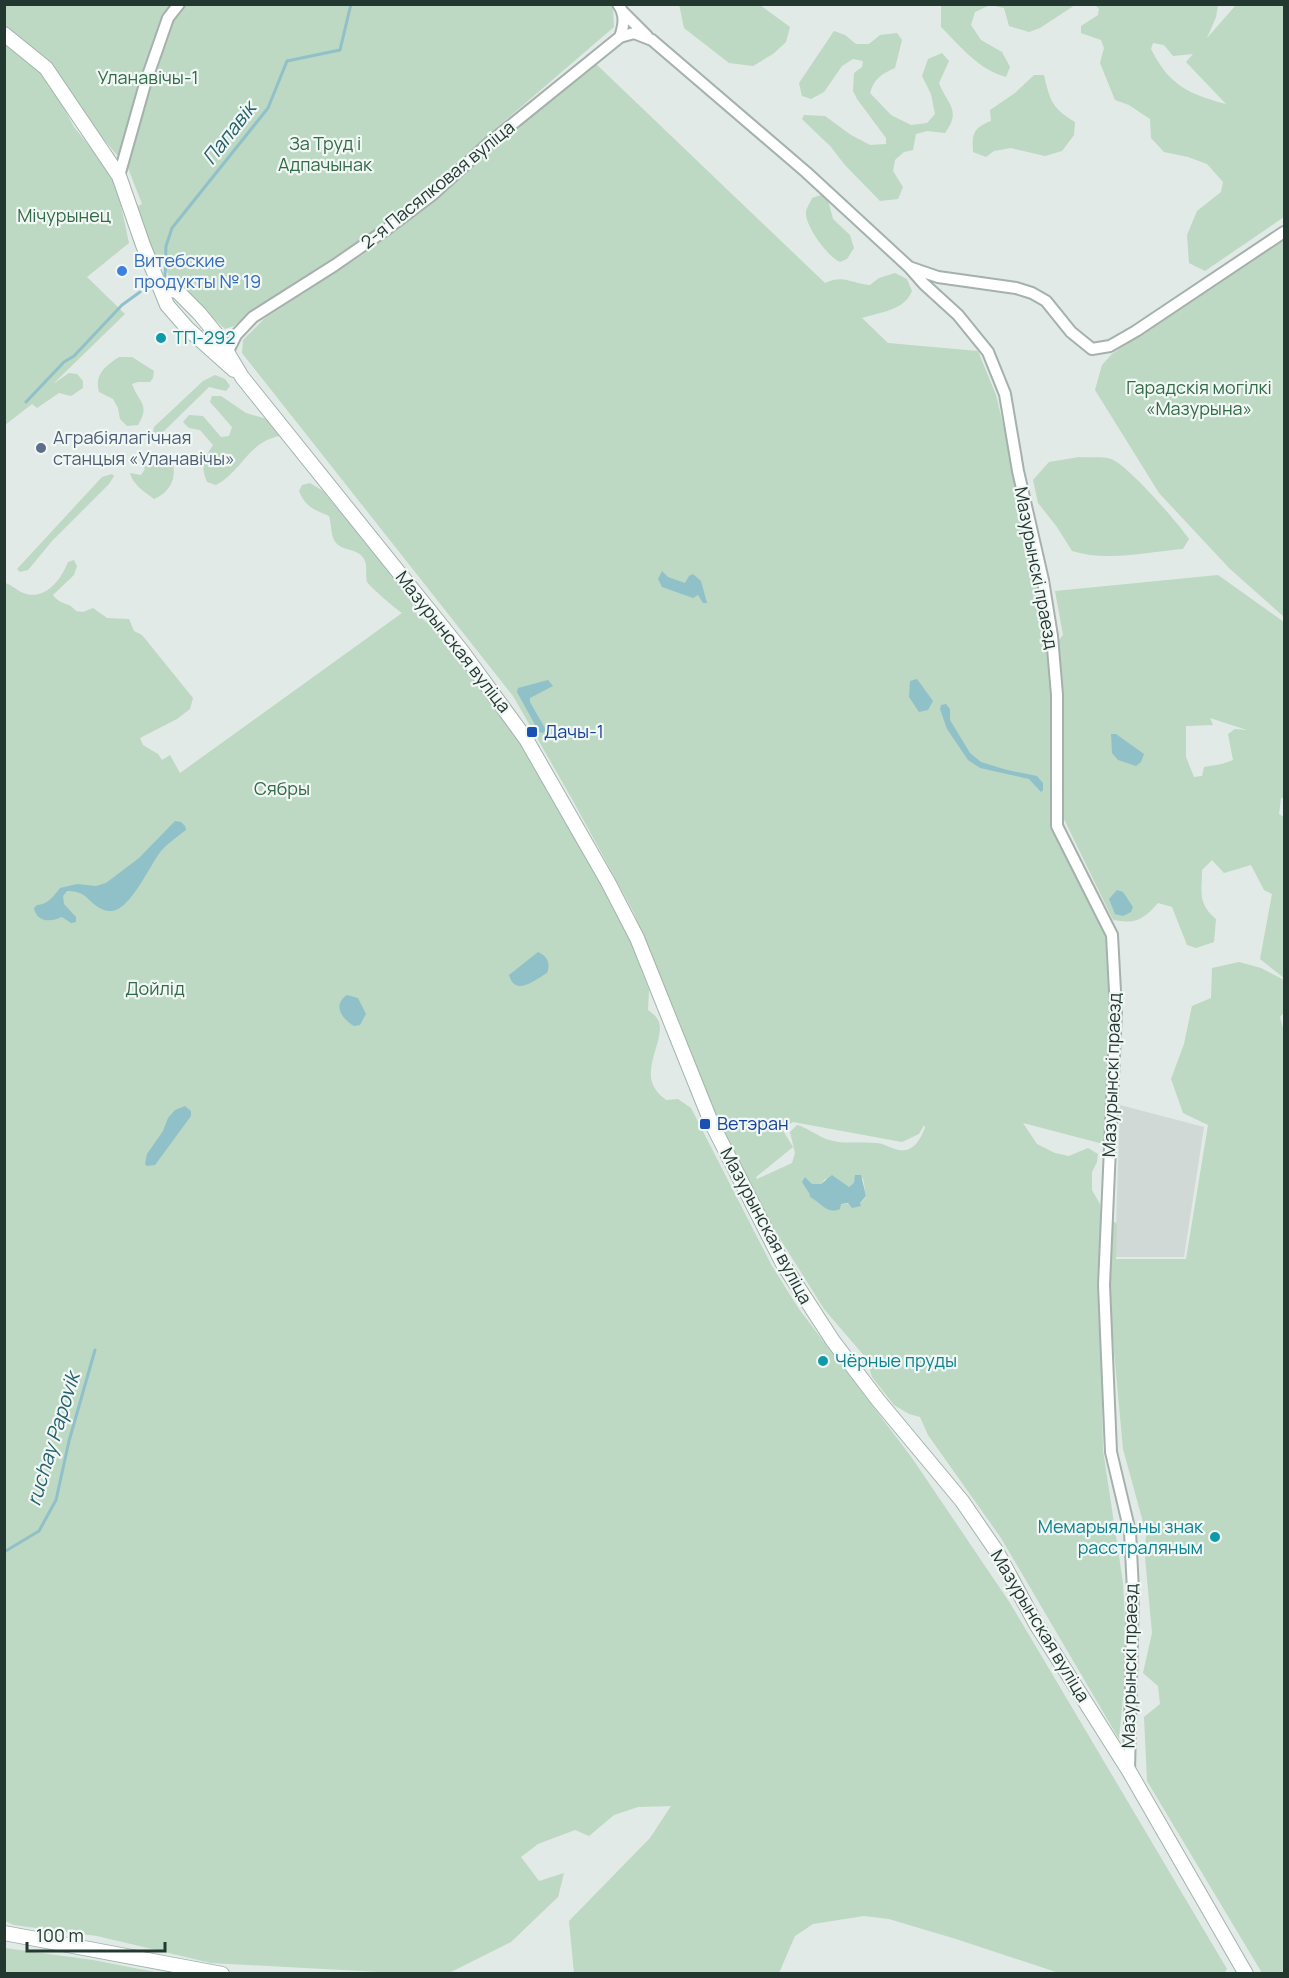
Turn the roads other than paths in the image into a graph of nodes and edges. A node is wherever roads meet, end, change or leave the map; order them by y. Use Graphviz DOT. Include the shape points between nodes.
graph roads {
  1 [pos="179,4"];
  2 [pos="621,8"];
  3 [pos="4,34"];
  4 [pos="620,38"];
  5 [pos="652,40"];
  6 [pos="118,176"];
  7 [pos="1284,232"];
  8 [pos="909,267"];
  9 [pos="159,285"];
  10 [pos="223,353"];
  11 [pos="1129,1771"];
  12 [pos="4,1933"];
  13 [pos="222,1974"];
  14 [pos="1246,1974"];
  1 -- 6 [label="street" via="168,18"];
  2 -- 4 [label="street" via="624,21"];
  2 -- 5 [label="street, Мазурынскі праезд"];
  3 -- 6 [label="street" via="46,68"];
  4 -- 5 [label="street" via="634,33"];
  4 -- 10 [label="street, 2-я Пасялковая вуліца" via="489,143 432,195 254,317"];
  5 -- 8 [label="street, Мазурынскі праезд" via="806,172"];
  6 -- 9 [label="street"];
  7 -- 8 [label="street" via="1136,331 1110,346 1092,349 1071,332 1046,301 1032,293 938,277"];
  8 -- 11 [label="street, Мазурынскі праезд" via="958,315 988,352 1005,394 1052,636 1057,695 1057,826 1112,934 1116,1010 1104,1286 1111,1452 1131,1543"];
  9 -- 10 [label="street" via="167,305 181,321"];
  9 -- 10 [label="street" via="178,292 199,313"];
  10 -- 11 [label="street, Мазурынская вуліца" via="461,650 526,739 637,938 711,1122 783,1264 878,1400 962,1501 997,1552 1036,1624"];
  11 -- 14 [label="street, Мазурынская вуліца"];
  12 -- 13 [label="street"];
}
